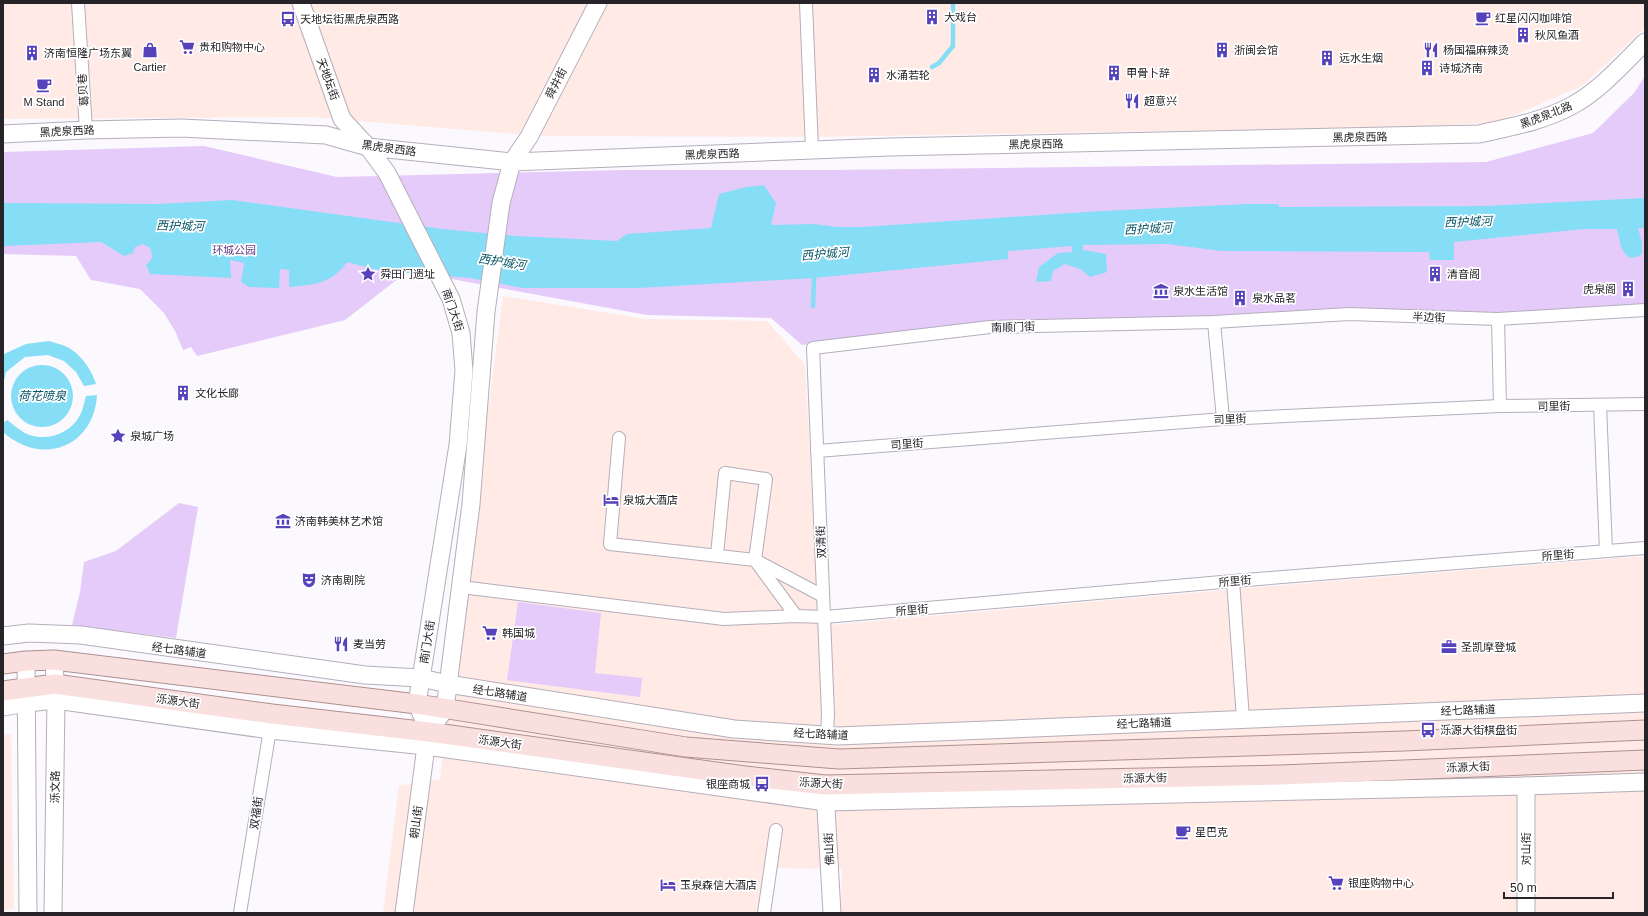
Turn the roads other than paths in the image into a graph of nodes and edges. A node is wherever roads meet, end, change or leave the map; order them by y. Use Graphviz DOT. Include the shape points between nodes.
graph roads {
  1 [pos="78,3"];
  2 [pos="301,3"];
  3 [pos="598,3"];
  4 [pos="806,3"];
  5 [pos="1645,42"];
  6 [pos="86,130"];
  7 [pos="3,134"];
  8 [pos="1424,136"];
  9 [pos="368,147"];
  10 [pos="812,150"];
  11 [pos="512,162"];
  12 [pos="1645,310"];
  13 [pos="1498,319"];
  14 [pos="1214,322"];
  15 [pos="813,348"];
  16 [pos="1645,404"];
  17 [pos="1600,405"];
  18 [pos="1500,406"];
  19 [pos="1223,419"];
  20 [pos="619,438"];
  21 [pos="817,451"];
  22 [pos="1645,548"];
  23 [pos="1606,551"];
  24 [pos="717,555"];
  25 [pos="755,560"];
  26 [pos="1233,581"];
  27 [pos="461,587"];
  28 [pos="823,596"];
  29 [pos="796,616"];
  30 [pos="825,617"];
  31 [pos="3,636"];
  32 [pos="54,660"];
  33 [pos="26,661"];
  34 [pos="3,664"];
  35 [pos="421,678"];
  36 [pos="448,684"];
  37 [pos="3,691"];
  38 [pos="56,692"];
  39 [pos="27,695"];
  40 [pos="1645,703"];
  41 [pos="417,704"];
  42 [pos="3,707"];
  43 [pos="445,709"];
  44 [pos="1243,719"];
  45 [pos="271,722"];
  46 [pos="1645,730"];
  47 [pos="828,735"];
  48 [pos="428,739"];
  49 [pos="1645,760"];
  50 [pos="1645,782"];
  51 [pos="1526,786"];
  52 [pos="826,793"];
  53 [pos="776,830"];
  54 [pos="28,913"];
  55 [pos="53,913"];
  56 [pos="240,913"];
  57 [pos="404,913"];
  58 [pos="764,913"];
  59 [pos="832,913"];
  60 [pos="1526,913"];
  1 -- 6 [label="street, 葛贝巷"];
  2 -- 9 [label="street, 天地坛街" via="342,119"];
  3 -- 11 [label="street, 舜井街" via="529,137"];
  4 -- 10 [label="street"];
  5 -- 8 [label="street, 黑虎泉北路" via="1608,79 1573,105 1528,124 1479,134"];
  6 -- 7 [label="street, 黑虎泉西路"];
  6 -- 9 [label="street, 黑虎泉西路" via="181,128 326,136"];
  8 -- 10 [label="street, 黑虎泉西路"];
  9 -- 11 [label="street, 黑虎泉西路"];
  9 -- 35 [label="street, 南门大街" via="386,173 451,299 461,333 464,371 458,445"];
  10 -- 11 [label="street, 黑虎泉西路"];
  11 -- 27 [label="street" via="501,203 486,312 471,504"];
  12 -- 13 [label="street, 半边街"];
  13 -- 14 [label="street, 半边街" via="1349,314"];
  13 -- 18 [label="street"];
  14 -- 15 [label="street, 南顺门街" via="990,327"];
  14 -- 19 [label="street"];
  15 -- 21 [label="street, 双清街"];
  16 -- 17 [label="street, 司里街"];
  17 -- 18 [label="street, 司里街"];
  17 -- 23 [label="street"];
  18 -- 19 [label="street, 司里街"];
  19 -- 21 [label="street, 司里街"];
  20 -- 24 [label="street" via="610,544"];
  21 -- 28 [label="street, 双清街"];
  22 -- 23 [label="street, 所里街"];
  23 -- 26 [label="street, 所里街"];
  24 -- 25 [label="street"];
  24 -- 25 [label="street" via="725,474 732,474 766,479"];
  25 -- 28 [label="street"];
  25 -- 29 [label="street"];
  26 -- 30 [label="street, 所里街"];
  26 -- 44 [label="street"];
  27 -- 29 [label="street, 所里街" via="724,619"];
  27 -- 36 [label="street"];
  28 -- 30 [label="street, 双清街"];
  29 -- 30 [label="street, 所里街"];
  30 -- 47 [label="street, 双清街"];
  31 -- 35 [label="street, 经七路辅道" via="29,633 81,635 365,675"];
  32 -- 33 [label="main road"];
  32 -- 38 [label="street, 泺文路"];
  32 -- 41 [label="main road"];
  33 -- 34 [label="main road"];
  33 -- 39 [label="street"];
  35 -- 36 [label="street, 经七路辅道"];
  35 -- 41 [label="street, 南门大街"];
  36 -- 43 [label="street"];
  36 -- 47 [label="street, 经七路辅道" via="734,729"];
  37 -- 39 [label="main road, 泺源大街"];
  38 -- 39 [label="main road, 泺源大街"];
  38 -- 45 [label="main road, 泺源大街"];
  38 -- 55 [label="street, 泺文路"];
  39 -- 42 [label="street"];
  39 -- 54 [label="street"];
  40 -- 44 [label="street, 经七路辅道"];
  41 -- 43 [label="main road"];
  41 -- 48 [label="street"];
  43 -- 46 [label="main road" via="686,747 839,759 1404,741"];
  43 -- 48 [label="street"];
  44 -- 47 [label="street, 经七路辅道"];
  45 -- 48 [label="main road, 泺源大街"];
  45 -- 56 [label="street, 双福街"];
  48 -- 52 [label="main road, 泺源大街" via="737,775"];
  48 -- 57 [label="street, 朝山街"];
  49 -- 52 [label="main road, 泺源大街"];
  50 -- 51 [label="street"];
  51 -- 52 [label="street"];
  51 -- 60 [label="street, 对山街"];
  52 -- 59 [label="street, 佛山街"];
  53 -- 58 [label="street"];
}
